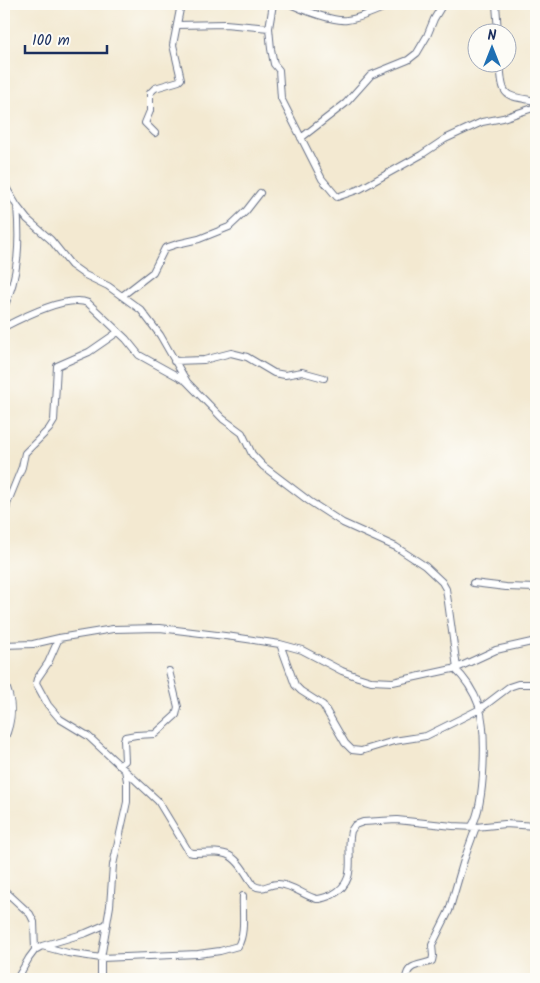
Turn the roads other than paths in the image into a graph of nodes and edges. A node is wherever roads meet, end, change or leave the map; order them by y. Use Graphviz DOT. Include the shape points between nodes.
graph roads {
  1 [pos="181,4"];
  2 [pos="273,4"];
  3 [pos="290,4"];
  4 [pos="392,4"];
  5 [pos="443,4"];
  6 [pos="496,4"];
  7 [pos="497,22"];
  8 [pos="178,25"];
  9 [pos="270,28"];
  10 [pos="501,72"];
  11 [pos="536,101"];
  12 [pos="536,107"];
  13 [pos="154,133"];
  14 [pos="301,138"];
  15 [pos="4,184"];
  16 [pos="260,193"];
  17 [pos="17,206"];
  18 [pos="122,296"];
  19 [pos="4,307"];
  20 [pos="4,327"];
  21 [pos="118,332"];
  22 [pos="174,361"];
  23 [pos="324,378"];
  24 [pos="187,382"];
  25 [pos="4,521"];
  26 [pos="473,583"];
  27 [pos="536,588"];
  28 [pos="59,638"];
  29 [pos="536,641"];
  30 [pos="280,644"];
  31 [pos="4,645"];
  32 [pos="456,668"];
  33 [pos="169,671"];
  34 [pos="4,682"];
  35 [pos="536,684"];
  36 [pos="480,708"];
  37 [pos="4,740"];
  38 [pos="122,768"];
  39 [pos="536,826"];
  40 [pos="474,827"];
  41 [pos="4,848"];
  42 [pos="4,867"];
  43 [pos="4,890"];
  44 [pos="243,896"];
  45 [pos="107,924"];
  46 [pos="42,946"];
  47 [pos="36,950"];
  48 [pos="101,958"];
  49 [pos="17,979"];
  50 [pos="102,979"];
  51 [pos="406,979"];
  1 -- 8 [label="street"];
  2 -- 9 [label="street"];
  3 -- 4 [label="street" via="343,20 355,19"];
  5 -- 14 [label="street" via="417,53 371,75 346,103"];
  6 -- 7 [label="street"];
  8 -- 9 [label="street" via="225,24"];
  8 -- 13 [label="street" via="174,45 181,79 154,88 150,93 150,111 145,122"];
  9 -- 14 [label="street" via="270,49 279,70 282,98"];
  10 -- 11 [label="street" via="506,94"];
  12 -- 14 [label="street" via="471,126 360,189 341,196 335,195 322,179"];
  15 -- 17 [label="street"];
  16 -- 18 [label="street" via="229,227 165,248 153,272"];
  17 -- 18 [label="street" via="71,264"];
  17 -- 19 [label="street" via="17,264 12,290"];
  18 -- 22 [label="street" via="149,319"];
  20 -- 21 [label="street" via="65,302 81,300"];
  21 -- 24 [label="street" via="140,355"];
  21 -- 25 [label="street" via="90,352 57,366 54,421 26,453"];
  22 -- 23 [label="street" via="239,354 274,373 302,372"];
  22 -- 24 [label="street"];
  24 -- 32 [label="street" via="222,419 242,433 254,457 266,469 343,523 396,547 442,582 446,589"];
  26 -- 27 [label="street"];
  28 -- 30 [label="street" via="113,629 160,628"];
  28 -- 31 [label="street" via="33,644"];
  28 -- 38 [label="street" via="37,679 38,688 60,719 88,736"];
  29 -- 32 [label="street" via="496,650"];
  30 -- 32 [label="street" via="302,650 342,671 371,680 393,682"];
  30 -- 36 [label="street" via="295,685 323,705 352,750 362,751 426,736"];
  32 -- 36 [label="street"];
  33 -- 38 [label="street" via="178,707 176,715 154,734 125,737"];
  34 -- 37 [label="street" via="11,697 10,722"];
  35 -- 36 [label="street" via="509,687"];
  36 -- 40 [label="street" via="484,762"];
  38 -- 40 [label="street" via="158,801 189,852 226,853 239,862 256,887 282,884 316,899 340,890 348,880 350,837 355,825 396,820"];
  38 -- 45 [label="street" via="127,781 127,802 113,866"];
  39 -- 40 [label="street"];
  40 -- 51 [label="street" via="449,911 432,945 432,961 411,968"];
  41 -- 42 [label="street"];
  43 -- 47 [label="street" via="30,914 34,922"];
  44 -- 48 [label="street" via="238,946 198,954"];
  45 -- 46 [label="street"];
  45 -- 48 [label="street"];
  46 -- 47 [label="street"];
  46 -- 48 [label="street"];
  47 -- 49 [label="street"];
  48 -- 50 [label="street"];
}
